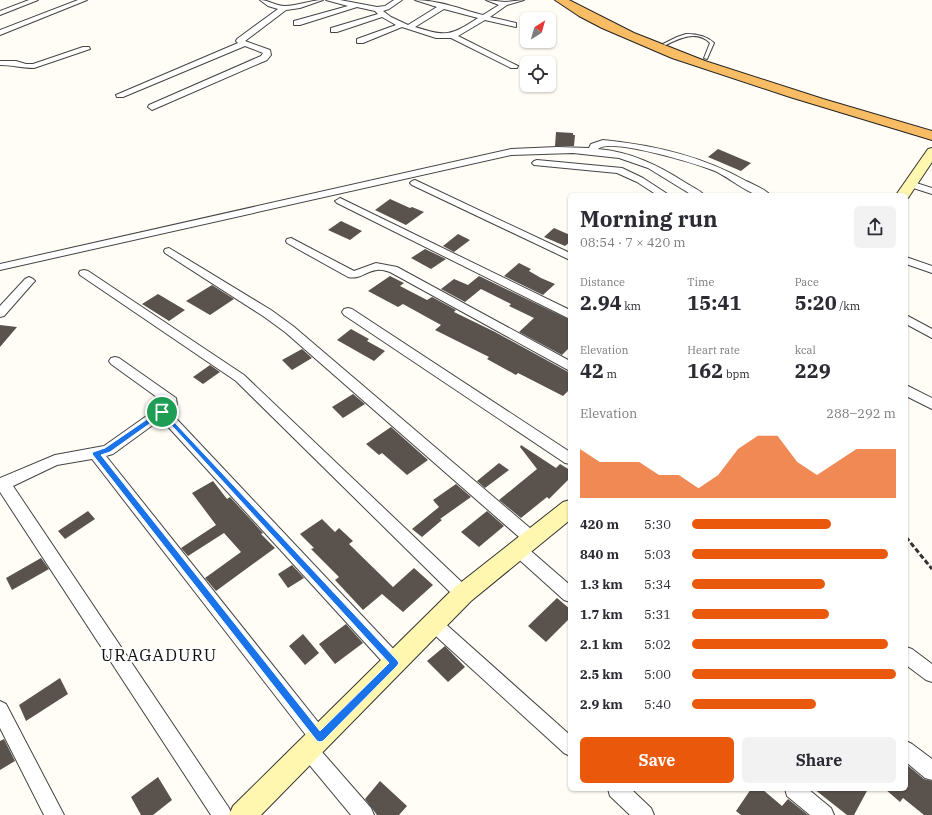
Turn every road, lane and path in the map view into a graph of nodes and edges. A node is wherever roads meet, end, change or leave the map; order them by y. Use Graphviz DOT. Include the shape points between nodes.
graph roads {
  1 [pos="35,0"];
  2 [pos="84,0"];
  3 [pos="263,0"];
  4 [pos="320,0"];
  5 [pos="330,0"];
  6 [pos="399,0"];
  7 [pos="418,0"];
  8 [pos="489,0"];
  9 [pos="521,0"];
  10 [pos="561,0"];
  11 [pos="577,0"];
  12 [pos="505,4"];
  13 [pos="356,5"];
  14 [pos="444,6"];
  15 [pos="283,9"];
  16 [pos="380,12"];
  17 [pos="0,13"];
  18 [pos="486,17"];
  19 [pos="297,23"];
  20 [pos="513,24"];
  21 [pos="406,26"];
  22 [pos="334,30"];
  23 [pos="0,34"];
  24 [pos="452,36"];
  25 [pos="638,37"];
  26 [pos="360,41"];
  27 [pos="245,43"];
  28 [pos="665,44"];
  29 [pos="86,49"];
  30 [pos="706,58"];
  31 [pos="0,64"];
  32 [pos="514,66"];
  33 [pos="120,95"];
  34 [pos="152,107"];
  35 [pos="932,129"];
  36 [pos="932,136"];
  37 [pos="592,152"];
  38 [pos="932,152"];
  39 [pos="537,163"];
  40 [pos="415,183"];
  41 [pos="906,190"];
  42 [pos="932,191"];
  43 [pos="661,193"];
  44 [pos="695,193"];
  45 [pos="760,193"];
  46 [pos="340,201"];
  47 [pos="291,241"];
  48 [pos="169,251"];
  49 [pos="568,256"];
  50 [pos="908,261"];
  51 [pos="0,267"];
  52 [pos="932,270"];
  53 [pos="84,273"];
  54 [pos="29,281"];
  55 [pos="348,312"];
  56 [pos="0,313"];
  57 [pos="568,314"];
  58 [pos="908,320"];
  59 [pos="932,334"];
  60 [pos="115,361"];
  61 [pos="568,366"];
  62 [pos="908,391"];
  63 [pos="932,404"];
  64 [pos="162,412"];
  65 [pos="96,454"];
  66 [pos="568,458"];
  67 [pos="1,485"];
  68 [pos="568,510"];
  69 [pos="908,539"];
  70 [pos="525,545"];
  71 [pos="932,569"];
  72 [pos="568,593"];
  73 [pos="463,594"];
  74 [pos="434,624"];
  75 [pos="908,656"];
  76 [pos="394,663"];
  77 [pos="932,674"];
  78 [pos="0,710"];
  79 [pos="314,744"];
  80 [pos="568,745"];
  81 [pos="908,752"];
  82 [pos="932,771"];
  83 [pos="619,791"];
  84 [pos="796,791"];
  85 [pos="54,815"];
  86 [pos="222,815"];
  87 [pos="242,815"];
  88 [pos="364,815"];
  89 [pos="644,815"];
  90 [pos="824,815"];
  1 -- 17 [label="street"];
  2 -- 23 [label="street"];
  3 -- 15 [label="street"];
  4 -- 15 [label="street"];
  5 -- 13 [label="street"];
  6 -- 16 [label="street"];
  7 -- 14 [label="street"];
  8 -- 12 [label="street"];
  9 -- 12 [label="street"];
  10 -- 25 [label="highway" via="602,24"];
  11 -- 25 [label="highway"];
  12 -- 18 [label="street"];
  13 -- 16 [label="street"];
  13 -- 19 [label="street"];
  14 -- 18 [label="street"];
  14 -- 21 [label="street"];
  15 -- 27 [label="street" via="243,37 240,41"];
  16 -- 21 [label="street"];
  16 -- 22 [label="street"];
  18 -- 20 [label="street"];
  18 -- 24 [label="street"];
  21 -- 24 [label="street" via="436,36"];
  21 -- 26 [label="street"];
  24 -- 32 [label="street"];
  25 -- 28 [label="highway"];
  25 -- 36 [label="highway" via="700,64"];
  27 -- 33 [label="street"];
  27 -- 34 [label="street" via="267,52 267,55"];
  28 -- 30 [label="highway"];
  28 -- 30 [label="lane" via="686,34 708,39 712,42"];
  29 -- 31 [label="street" via="34,66"];
  30 -- 35 [label="highway" via="808,93"];
  37 -- 44 [label="street" via="634,159"];
  37 -- 45 [label="street" via="594,146 603,143 654,150 691,159 720,170"];
  37 -- 51 [label="street" via="511,152"];
  38 -- 41 [label="main road"];
  39 -- 43 [label="street" via="618,170"];
  40 -- 49 [label="street"];
  41 -- 42 [label="street"];
  46 -- 57 [label="street"];
  47 -- 61 [label="street" via="352,275 374,267 393,269"];
  48 -- 70 [label="street" via="289,329"];
  50 -- 52 [label="street"];
  53 -- 73 [label="street" via="240,378"];
  54 -- 56 [label="street"];
  55 -- 66 [label="street"];
  58 -- 59 [label="street"];
  60 -- 64 [label="street" via="171,401 171,405"];
  62 -- 63 [label="street"];
  64 -- 65 [label="street" via="108,450"];
  64 -- 76 [label="street"];
  65 -- 67 [label="street" via="49,462"];
  65 -- 79 [label="street"];
  67 -- 86 [label="street" via="9,492"];
  68 -- 70 [label="main road"];
  69 -- 71 [label="path"];
  70 -- 72 [label="street"];
  70 -- 73 [label="main road"];
  73 -- 74 [label="main road"];
  74 -- 76 [label="main road"];
  74 -- 80 [label="street"];
  75 -- 77 [label="street"];
  76 -- 79 [label="main road"];
  78 -- 85 [label="street"];
  79 -- 87 [label="main road"];
  79 -- 88 [label="street"];
  81 -- 82 [label="street"];
  83 -- 89 [label="street"];
  84 -- 90 [label="street"];
}
